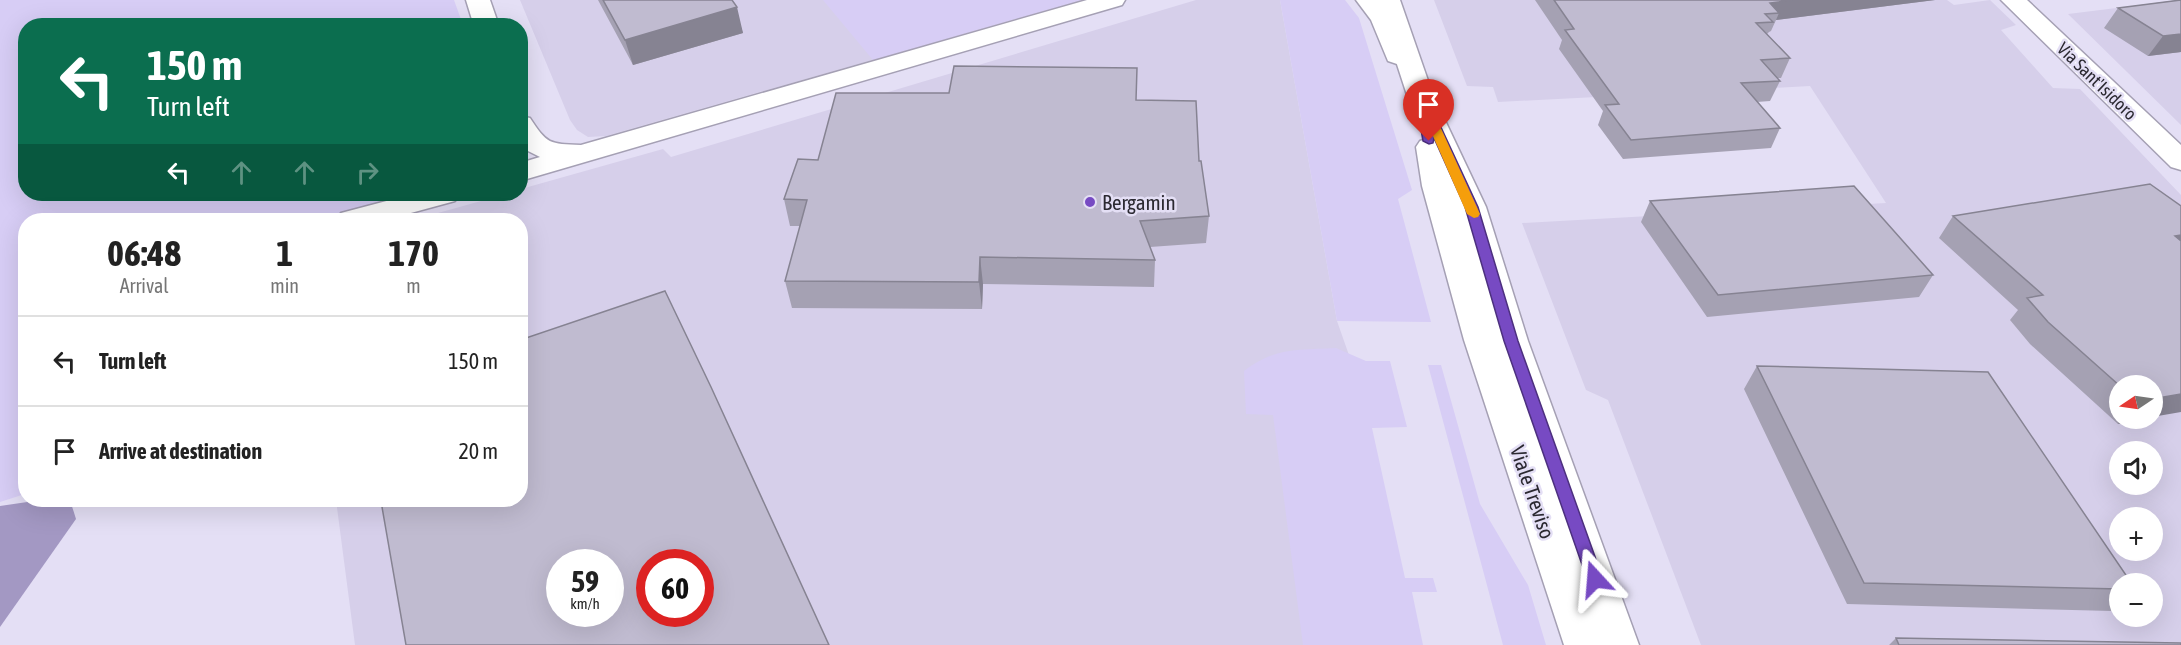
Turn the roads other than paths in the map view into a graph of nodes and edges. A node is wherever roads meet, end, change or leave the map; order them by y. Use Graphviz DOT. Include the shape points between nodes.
graph roads {
  1 [pos="478,0"];
  2 [pos="1113,0"];
  3 [pos="1368,0"];
  4 [pos="1388,0"];
  5 [pos="2013,0"];
  6 [pos="484,18"];
  7 [pos="1420,95"];
  8 [pos="528,139"];
  9 [pos="582,154"];
  10 [pos="2181,161"];
  11 [pos="528,170"];
  12 [pos="420,201"];
  13 [pos="377,213"];
  14 [pos="1585,634"];
  15 [pos="1618,645"];
  1 -- 6 [label="main road"];
  2 -- 9 [label="main road"];
  3 -- 7 [label="main road" via="1383,19 1403,70"];
  4 -- 7 [label="main road"];
  5 -- 10 [label="main road, Via Sant'Isidoro"];
  7 -- 14 [label="main road, Viale Treviso" via="1437,186 1481,340"];
  7 -- 15 [label="main road" via="1472,207 1511,341"];
  8 -- 9 [label="main road" via="539,149"];
  9 -- 11 [label="main road"];
  12 -- 13 [label="main road"];
}
